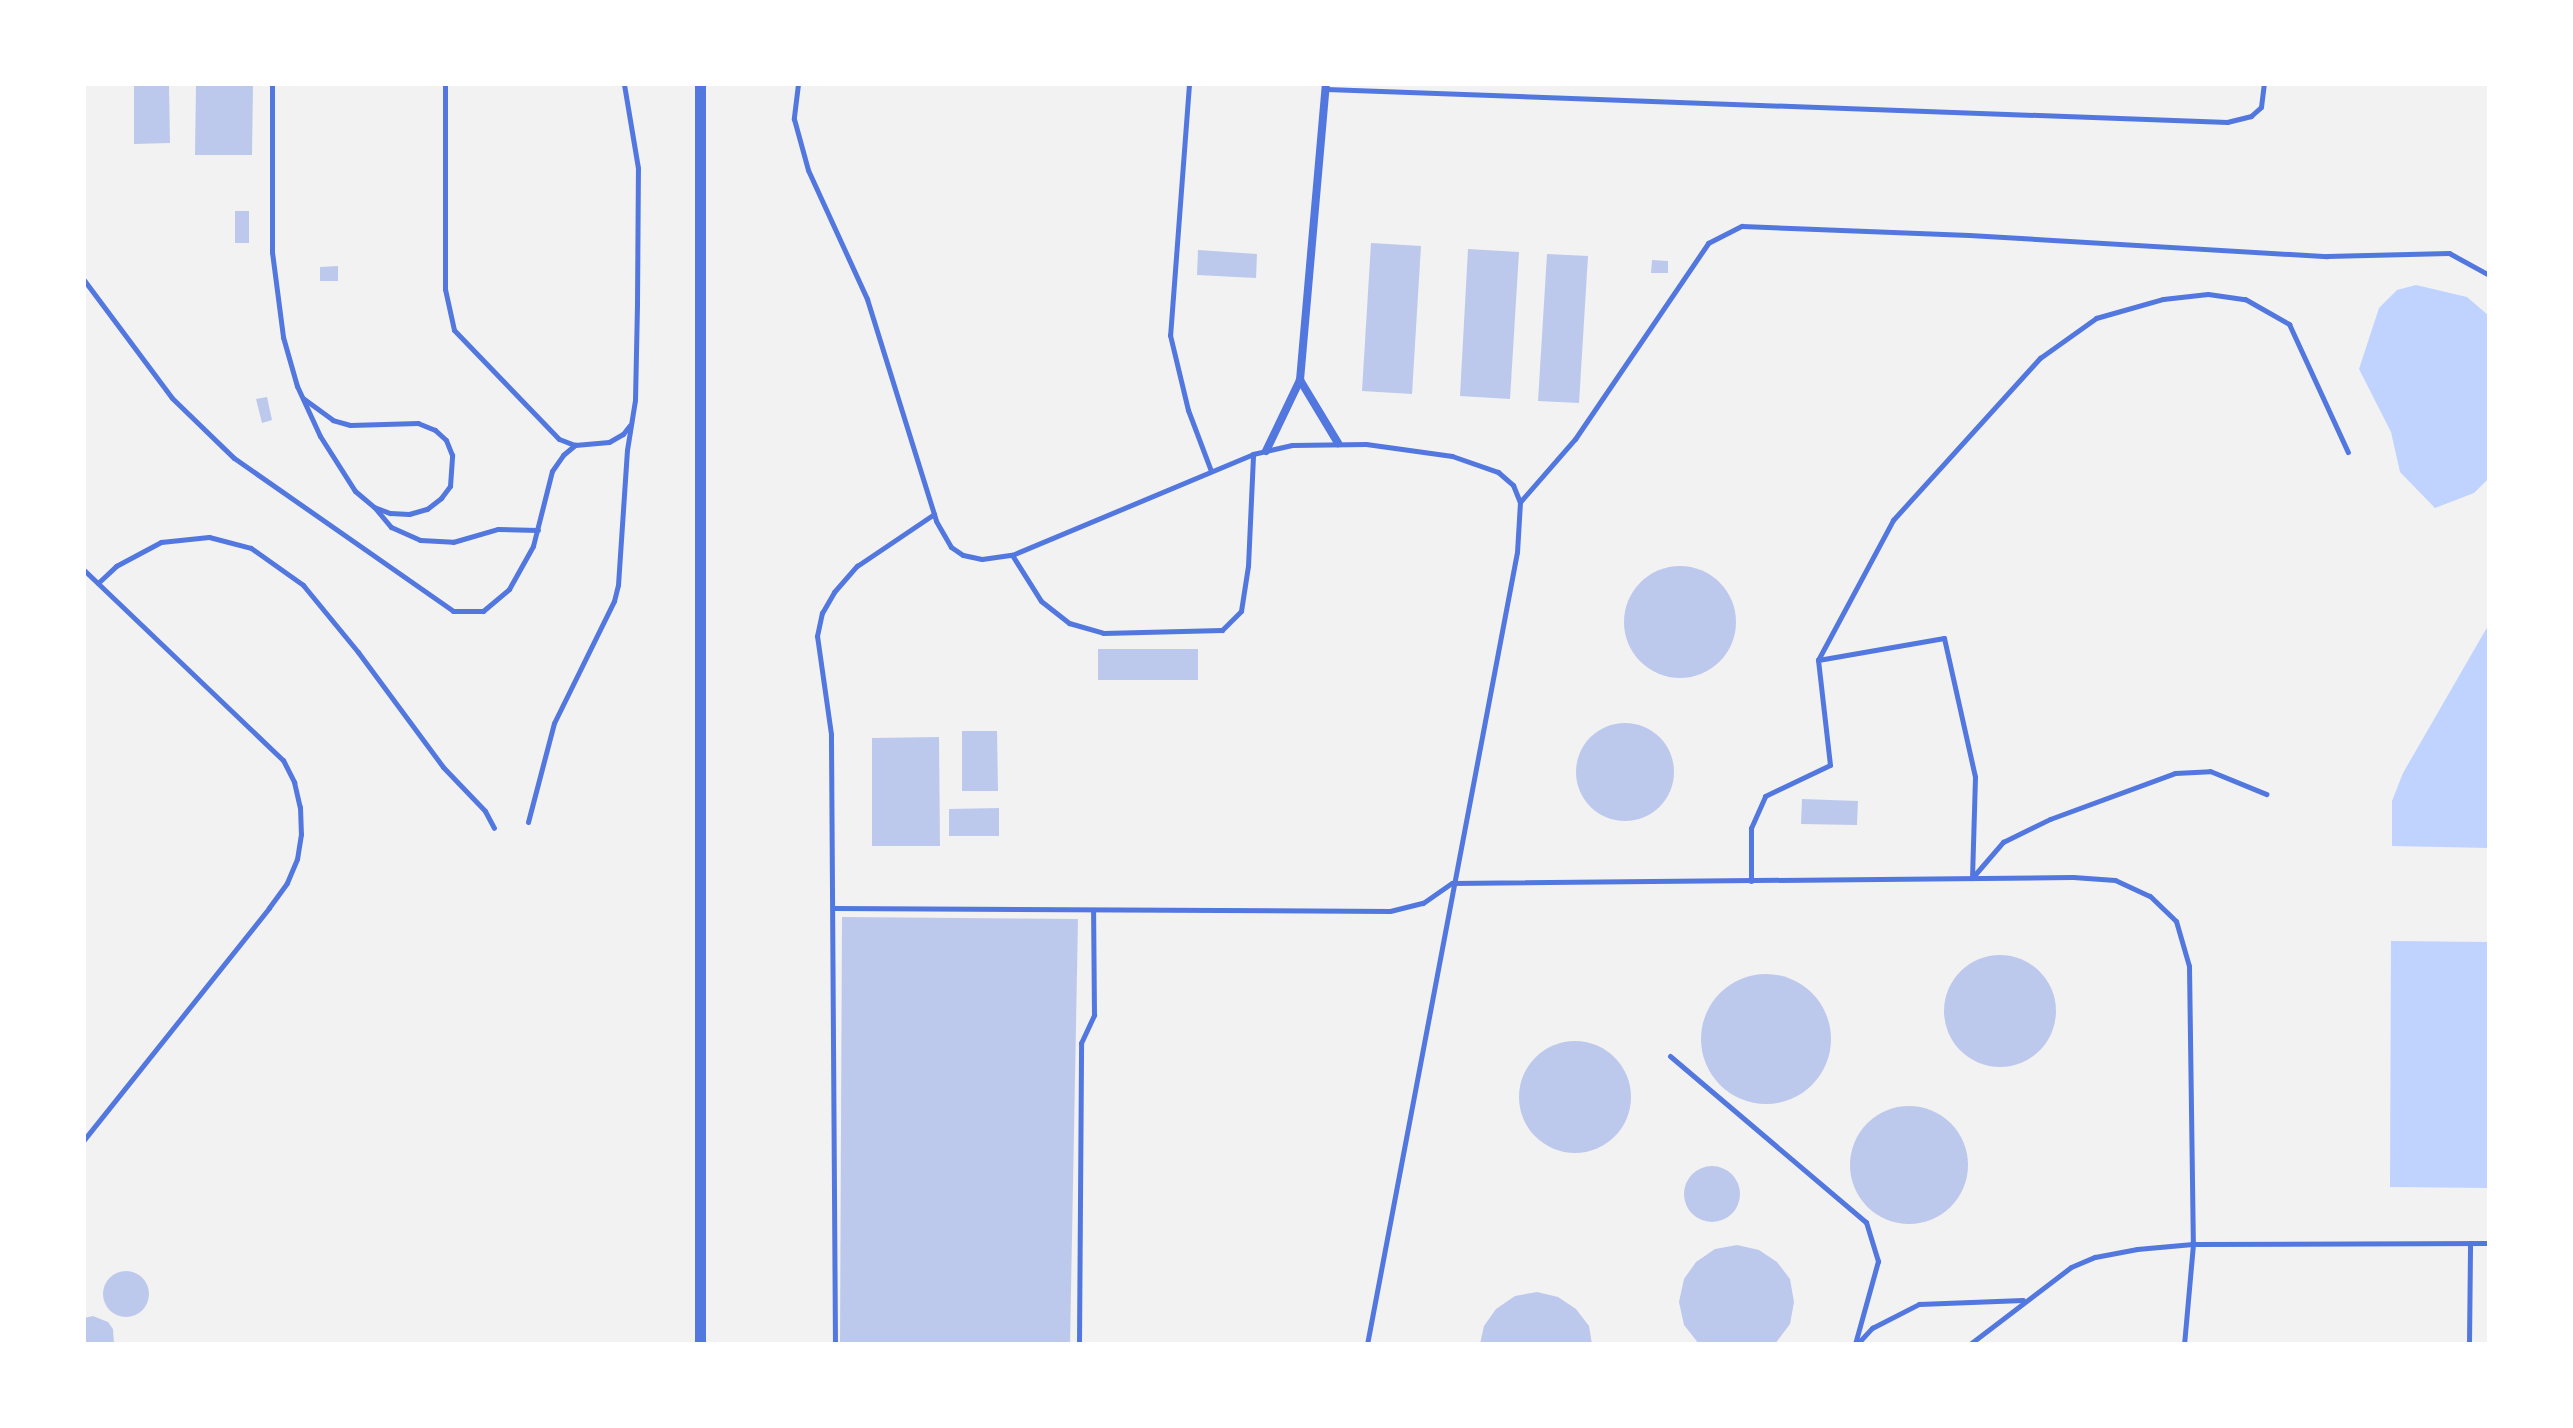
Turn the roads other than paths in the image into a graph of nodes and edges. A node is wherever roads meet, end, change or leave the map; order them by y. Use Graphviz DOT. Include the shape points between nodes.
graph roads {
  1 [pos="272,84"];
  2 [pos="445,84"];
  3 [pos="624,84"];
  4 [pos="700,84"];
  5 [pos="798,84"];
  6 [pos="1189,84"];
  7 [pos="2264,84"];
  8 [pos="1326,86"];
  9 [pos="2489,275"];
  10 [pos="84,280"];
  11 [pos="1300,380"];
  12 [pos="303,398"];
  13 [pos="633,421"];
  14 [pos="1338,443"];
  15 [pos="575,445"];
  16 [pos="1266,451"];
  17 [pos="2348,452"];
  18 [pos="1253,454"];
  19 [pos="1211,471"];
  20 [pos="1520,502"];
  21 [pos="374,507"];
  22 [pos="934,514"];
  23 [pos="538,530"];
  24 [pos="1012,555"];
  25 [pos="84,570"];
  26 [pos="98,583"];
  27 [pos="1818,660"];
  28 [pos="2266,794"];
  29 [pos="528,822"];
  30 [pos="494,828"];
  31 [pos="1972,878"];
  32 [pos="1751,881"];
  33 [pos="1452,883"];
  34 [pos="834,908"];
  35 [pos="1093,910"];
  36 [pos="1670,1056"];
  37 [pos="84,1140"];
  38 [pos="2470,1243"];
  39 [pos="2489,1243"];
  40 [pos="2193,1244"];
  41 [pos="2025,1300"];
  42 [pos="700,1344"];
  43 [pos="835,1344"];
  44 [pos="1079,1344"];
  45 [pos="1367,1344"];
  46 [pos="1856,1344"];
  47 [pos="1970,1344"];
  48 [pos="2184,1344"];
  49 [pos="2469,1344"];
  1 -- 12 [label="lane" via="272,252 283,337"];
  2 -- 15 [label="lane" via="445,289 454,330 547,429"];
  3 -- 13 [label="lane" via="638,168"];
  4 -- 42 [label="street"];
  5 -- 22 [label="lane" via="794,119 800,145 867,299"];
  6 -- 19 [label="lane" via="1170,335 1188,410"];
  7 -- 8 [label="lane" via="2261,107 2251,116 2227,122"];
  8 -- 11 [label="street"];
  9 -- 20 [label="lane" via="2449,253 2327,256 1742,226 1708,243 1575,439"];
  10 -- 23 [label="lane" via="172,398 234,458 453,611 468,614 494,605 521,570"];
  11 -- 14 [label="street"];
  11 -- 16 [label="street"];
  12 -- 21 [label="lane" via="355,491"];
  12 -- 21 [label="lane" via="333,420 350,425 418,423 446,440 452,470 441,498 409,514"];
  13 -- 15 [label="lane" via="609,442"];
  13 -- 29 [label="lane" via="614,601 554,723"];
  14 -- 16 [label="lane"];
  14 -- 20 [label="lane" via="1478,463 1513,485"];
  15 -- 23 [label="lane" via="552,471"];
  16 -- 18 [label="lane"];
  17 -- 27 [label="lane" via="2289,324 2245,299 2193,295 2096,318 2040,358 1893,520"];
  18 -- 19 [label="lane"];
  18 -- 24 [label="lane" via="1241,611 1222,630 1103,633 1069,623 1041,601"];
  19 -- 24 [label="lane"];
  20 -- 33 [label="lane" via="1517,552"];
  21 -- 23 [label="lane" via="391,527 420,540 453,542 498,529"];
  22 -- 24 [label="lane" via="941,532 963,555"];
  22 -- 34 [label="lane" via="857,566 822,613 817,636 831,734"];
  25 -- 26 [label="lane"];
  26 -- 30 [label="lane" via="116,566 161,542 209,537 251,548 303,585"];
  26 -- 37 [label="lane" via="283,760 294,782 301,834 287,883"];
  27 -- 31 [label="lane" via="1944,638 1975,777"];
  27 -- 32 [label="lane" via="1830,765 1765,796 1751,828"];
  28 -- 31 [label="lane" via="2210,771 2175,773 2003,842"];
  31 -- 32 [label="lane"];
  31 -- 40 [label="lane" via="2115,880 2150,896 2176,921 2185,944 2191,996"];
  32 -- 33 [label="lane"];
  33 -- 35 [label="lane" via="1423,903 1390,911"];
  33 -- 45 [label="lane"];
  34 -- 35 [label="lane"];
  34 -- 43 [label="lane"];
  35 -- 44 [label="lane" via="1094,1015 1081,1043"];
  36 -- 46 [label="lane" via="1866,1222 1878,1261"];
  38 -- 39 [label="lane"];
  38 -- 40 [label="lane"];
  38 -- 49 [label="lane"];
  40 -- 41 [label="lane" via="2095,1257 2071,1267"];
  40 -- 48 [label="lane"];
  41 -- 46 [label="lane" via="1919,1304 1872,1328"];
  41 -- 47 [label="lane"];
}
